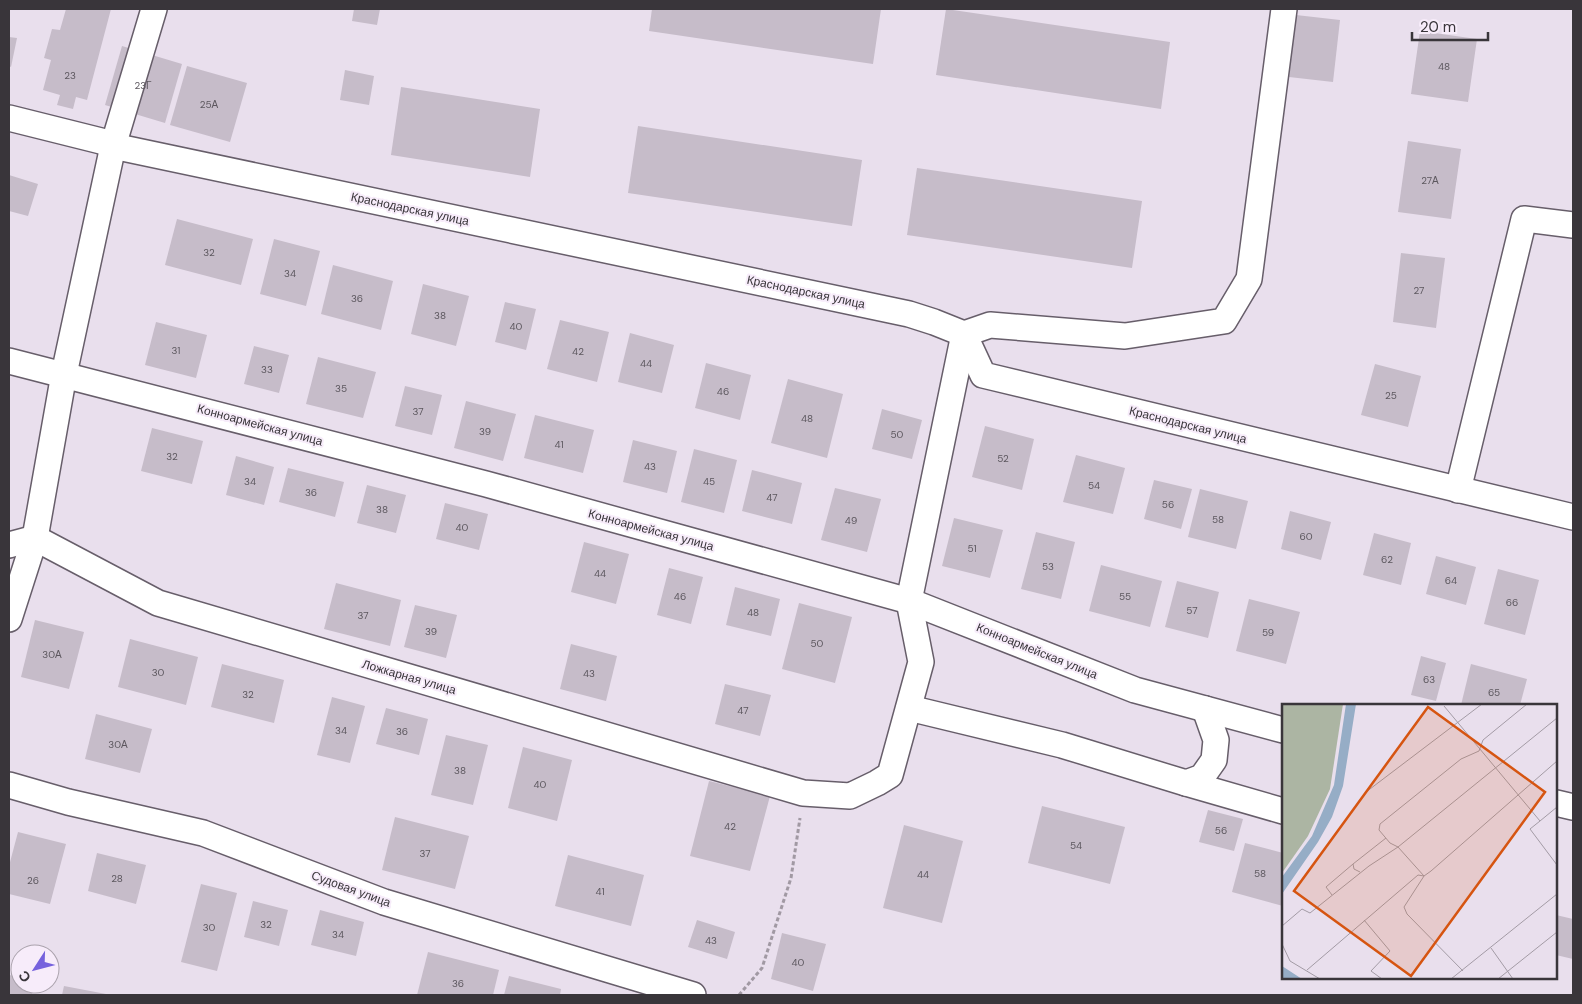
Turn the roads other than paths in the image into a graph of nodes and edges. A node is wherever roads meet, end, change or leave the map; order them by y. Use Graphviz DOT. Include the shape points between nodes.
graph roads {
  1 [pos="154,9"];
  2 [pos="1284,9"];
  3 [pos="9,118"];
  4 [pos="113,146"];
  5 [pos="1573,225"];
  6 [pos="964,334"];
  7 [pos="9,361"];
  8 [pos="64,374"];
  9 [pos="1458,490"];
  10 [pos="1573,517"];
  11 [pos="35,538"];
  12 [pos="9,545"];
  13 [pos="909,600"];
  14 [pos="9,619"];
  15 [pos="909,708"];
  16 [pos="1205,708"];
  17 [pos="1282,730"];
  18 [pos="1186,783"];
  19 [pos="9,785"];
  20 [pos="1557,803"];
  21 [pos="1573,807"];
  22 [pos="1282,811"];
  23 [pos="693,995"];
  1 -- 4 [label="street"];
  2 -- 6 [label="street" via="1249,279 1224,321 1124,336 990,325"];
  3 -- 4 [label="street, Краснодарская улица"];
  4 -- 6 [label="street, Краснодарская улица" via="909,314"];
  4 -- 8 [label="street"];
  5 -- 9 [label="street" via="1524,219"];
  6 -- 9 [label="street, Краснодарская улица" via="983,375"];
  6 -- 13 [label="street"];
  7 -- 8 [label="street, Конноармейская улица"];
  8 -- 11 [label="street"];
  8 -- 13 [label="street, Конноармейская улица" via="486,484"];
  9 -- 10 [label="street, Краснодарская улица"];
  11 -- 12 [label="street"];
  11 -- 14 [label="street"];
  11 -- 15 [label="street, Ложкарная улица" via="158,603 812,794 850,796 890,774"];
  13 -- 15 [label="street, Ложкарная улица" via="921,662"];
  13 -- 16 [label="street, Конноармейская улица" via="1135,690"];
  15 -- 18 [label="street" via="1062,745"];
  16 -- 17 [label="street, Конноармейская улица"];
  16 -- 18 [label="street" via="1216,740 1214,760 1202,777"];
  18 -- 22 [label="street"];
  19 -- 23 [label="street, Судовая улица" via="203,833 384,902"];
  20 -- 21 [label="street"];
}
